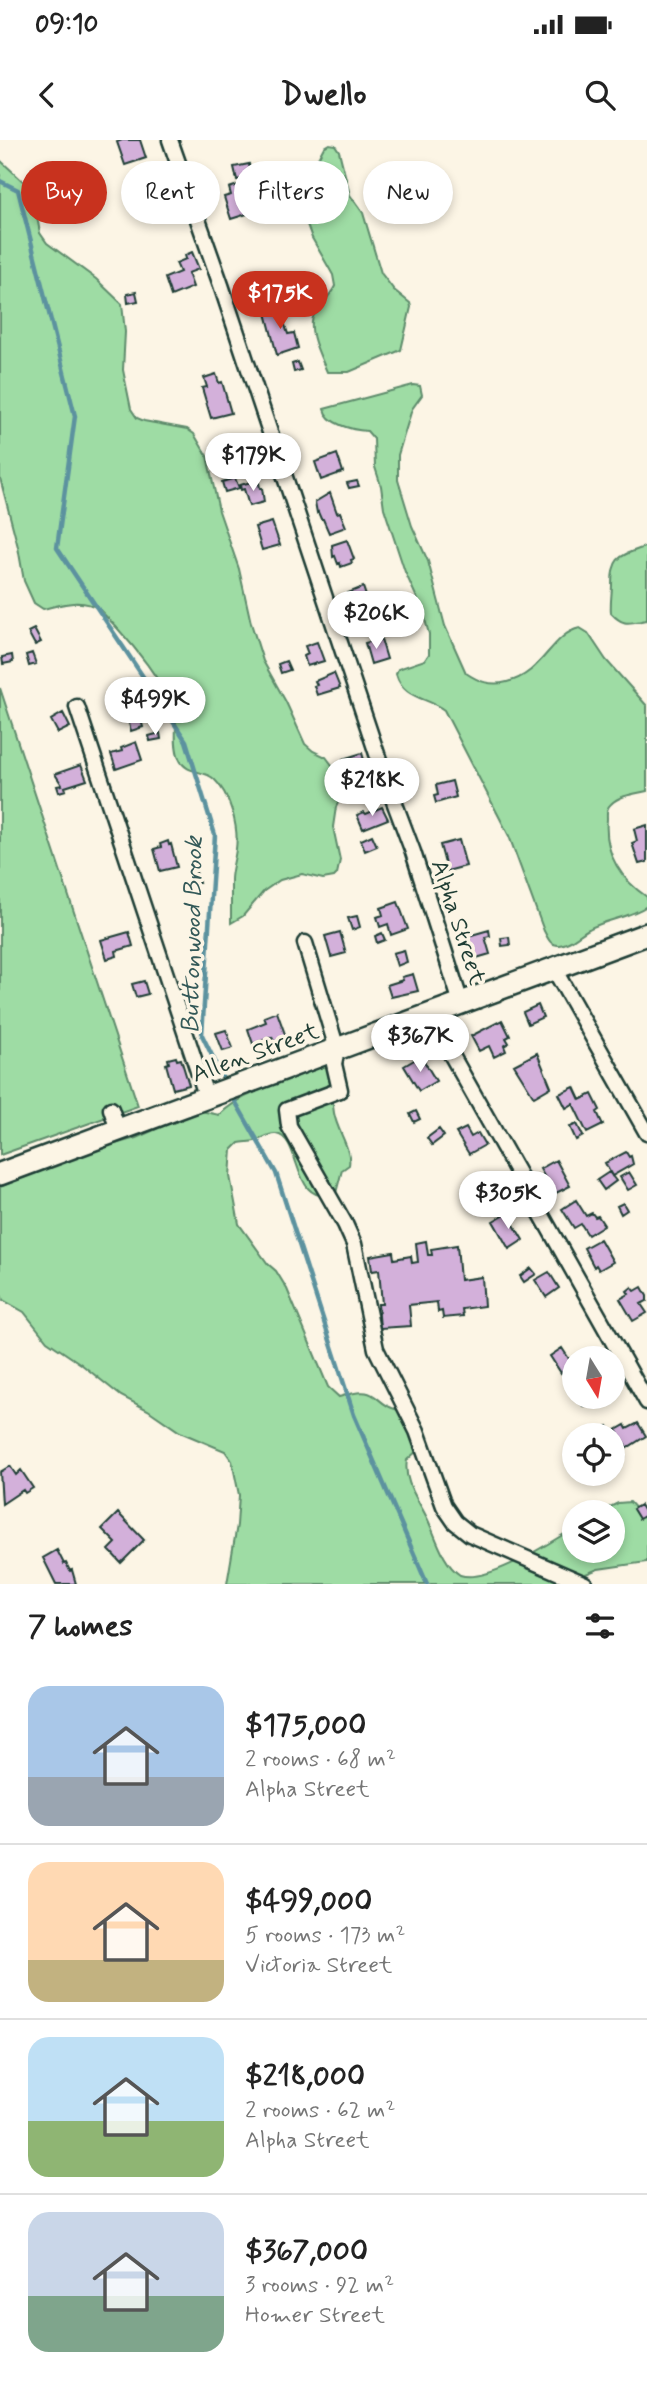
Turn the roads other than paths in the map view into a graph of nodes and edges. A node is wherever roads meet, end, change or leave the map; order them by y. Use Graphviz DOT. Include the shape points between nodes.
graph roads {
  1 [pos="170,140"];
  2 [pos="77,707"];
  3 [pos="647,934"];
  4 [pos="305,943"];
  5 [pos="554,969"];
  6 [pos="461,1003"];
  7 [pos="429,1014"];
  8 [pos="337,1049"];
  9 [pos="206,1098"];
  10 [pos="111,1109"];
  11 [pos="118,1130"];
  12 [pos="647,1133"];
  13 [pos="0,1174"];
  14 [pos="647,1402"];
  15 [pos="585,1584"];
  1 -- 6 [label="street, Alpha Street"];
  2 -- 9 [label="street"];
  3 -- 5 [label="street, Allen Street"];
  4 -- 8 [label="street"];
  5 -- 6 [label="street, Allen Street"];
  5 -- 12 [label="street"];
  6 -- 7 [label="street, Allen Street"];
  7 -- 8 [label="street, Allen Street"];
  7 -- 14 [label="street"];
  8 -- 9 [label="street, Allen Street"];
  8 -- 15 [label="street" via="334,1064 340,1090 287,1110 289,1126 354,1244 376,1349 412,1421 444,1506 470,1534"];
  9 -- 11 [label="street, Allen Street"];
  10 -- 11 [label="street"];
  11 -- 13 [label="street, Allen Street"];
}
